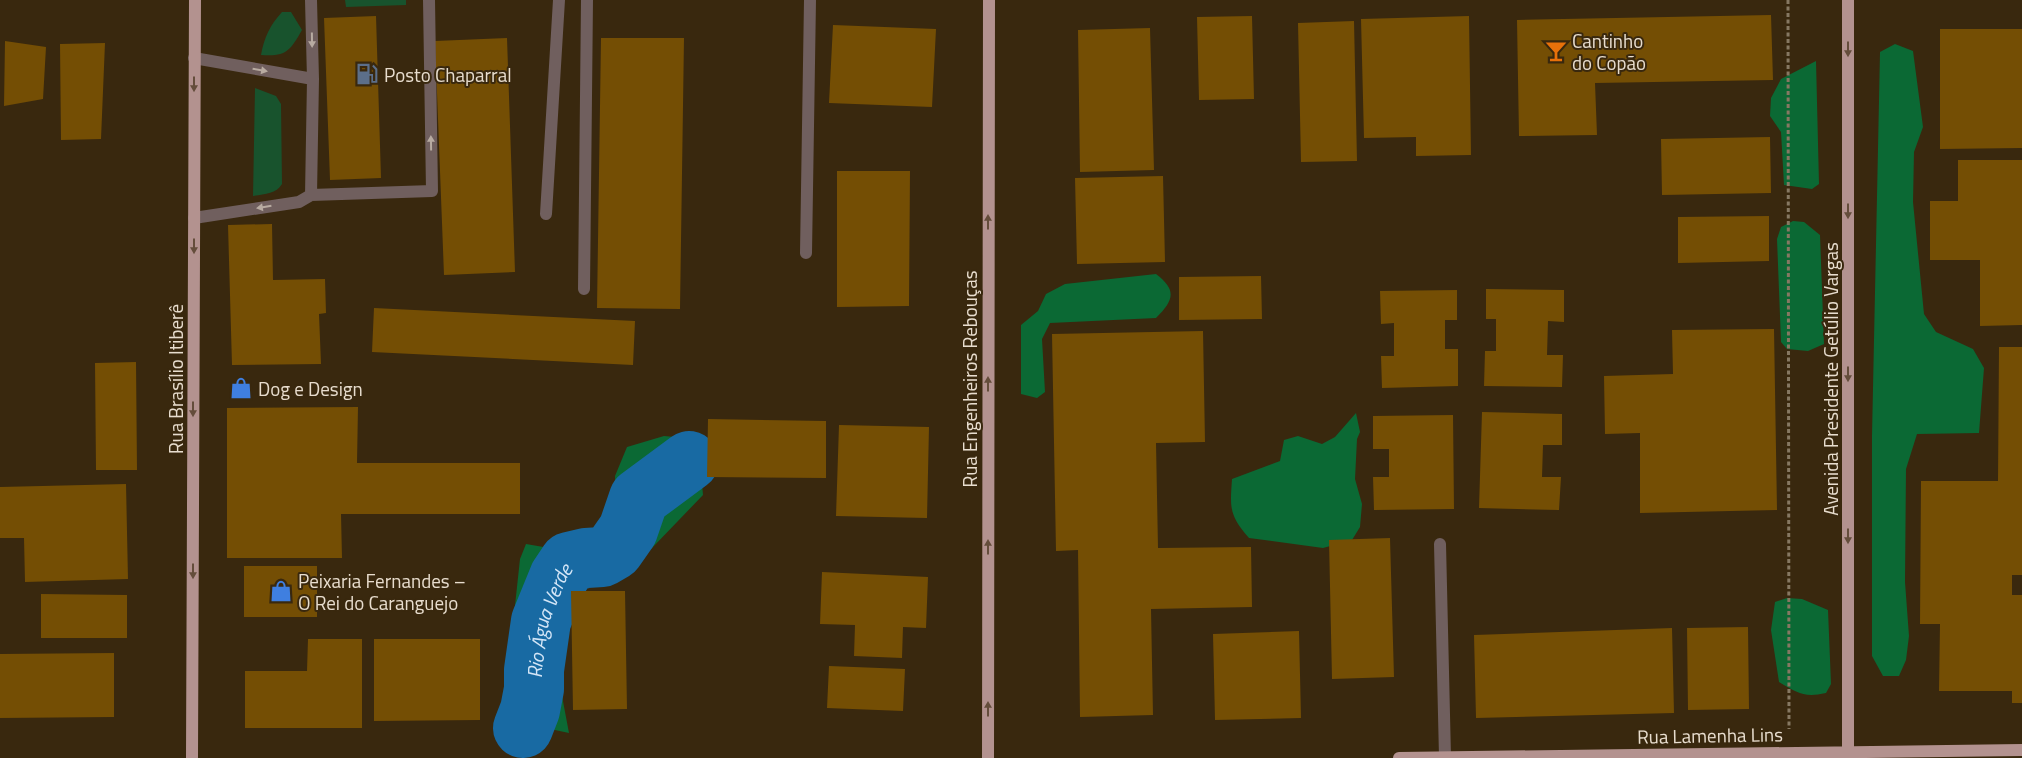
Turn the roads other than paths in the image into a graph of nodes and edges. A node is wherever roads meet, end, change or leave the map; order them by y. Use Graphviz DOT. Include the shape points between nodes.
graph roads {
  1 [pos="195,0"];
  2 [pos="311,0"];
  3 [pos="429,0"];
  4 [pos="559,0"];
  5 [pos="587,0"];
  6 [pos="810,0"];
  7 [pos="989,0"];
  8 [pos="1848,0"];
  9 [pos="194,58"];
  10 [pos="313,80"];
  11 [pos="311,196"];
  12 [pos="546,214"];
  13 [pos="194,218"];
  14 [pos="806,253"];
  15 [pos="584,289"];
  16 [pos="1440,544"];
  17 [pos="2022,750"];
  18 [pos="1848,755"];
  19 [pos="1445,757"];
  20 [pos="192,758"];
  21 [pos="988,758"];
  22 [pos="1399,758"];
  1 -- 9 [label="main road, Rua Brasílio Itiberê"];
  2 -- 10 [label="lane, one-way"];
  11 -- 3 [label="lane, one-way" via="432,191"];
  4 -- 12 [label="lane"];
  5 -- 15 [label="lane"];
  6 -- 14 [label="lane"];
  21 -- 7 [label="main road, Rua Engenheiros Rebouças, one-way"];
  8 -- 18 [label="main road, Avenida Presidente Getúlio Vargas, one-way"];
  9 -- 10 [label="lane, one-way"];
  9 -- 13 [label="main road, Rua Brasílio Itiberê, one-way"];
  10 -- 11 [label="lane"];
  11 -- 13 [label="lane, one-way" via="299,202"];
  13 -- 20 [label="main road, Rua Brasílio Itiberê, one-way"];
  16 -- 19 [label="lane"];
  17 -- 18 [label="main road, Rua Lamenha Lins"];
  18 -- 19 [label="main road, Rua Lamenha Lins"];
  19 -- 22 [label="main road, Rua Lamenha Lins"];
}
